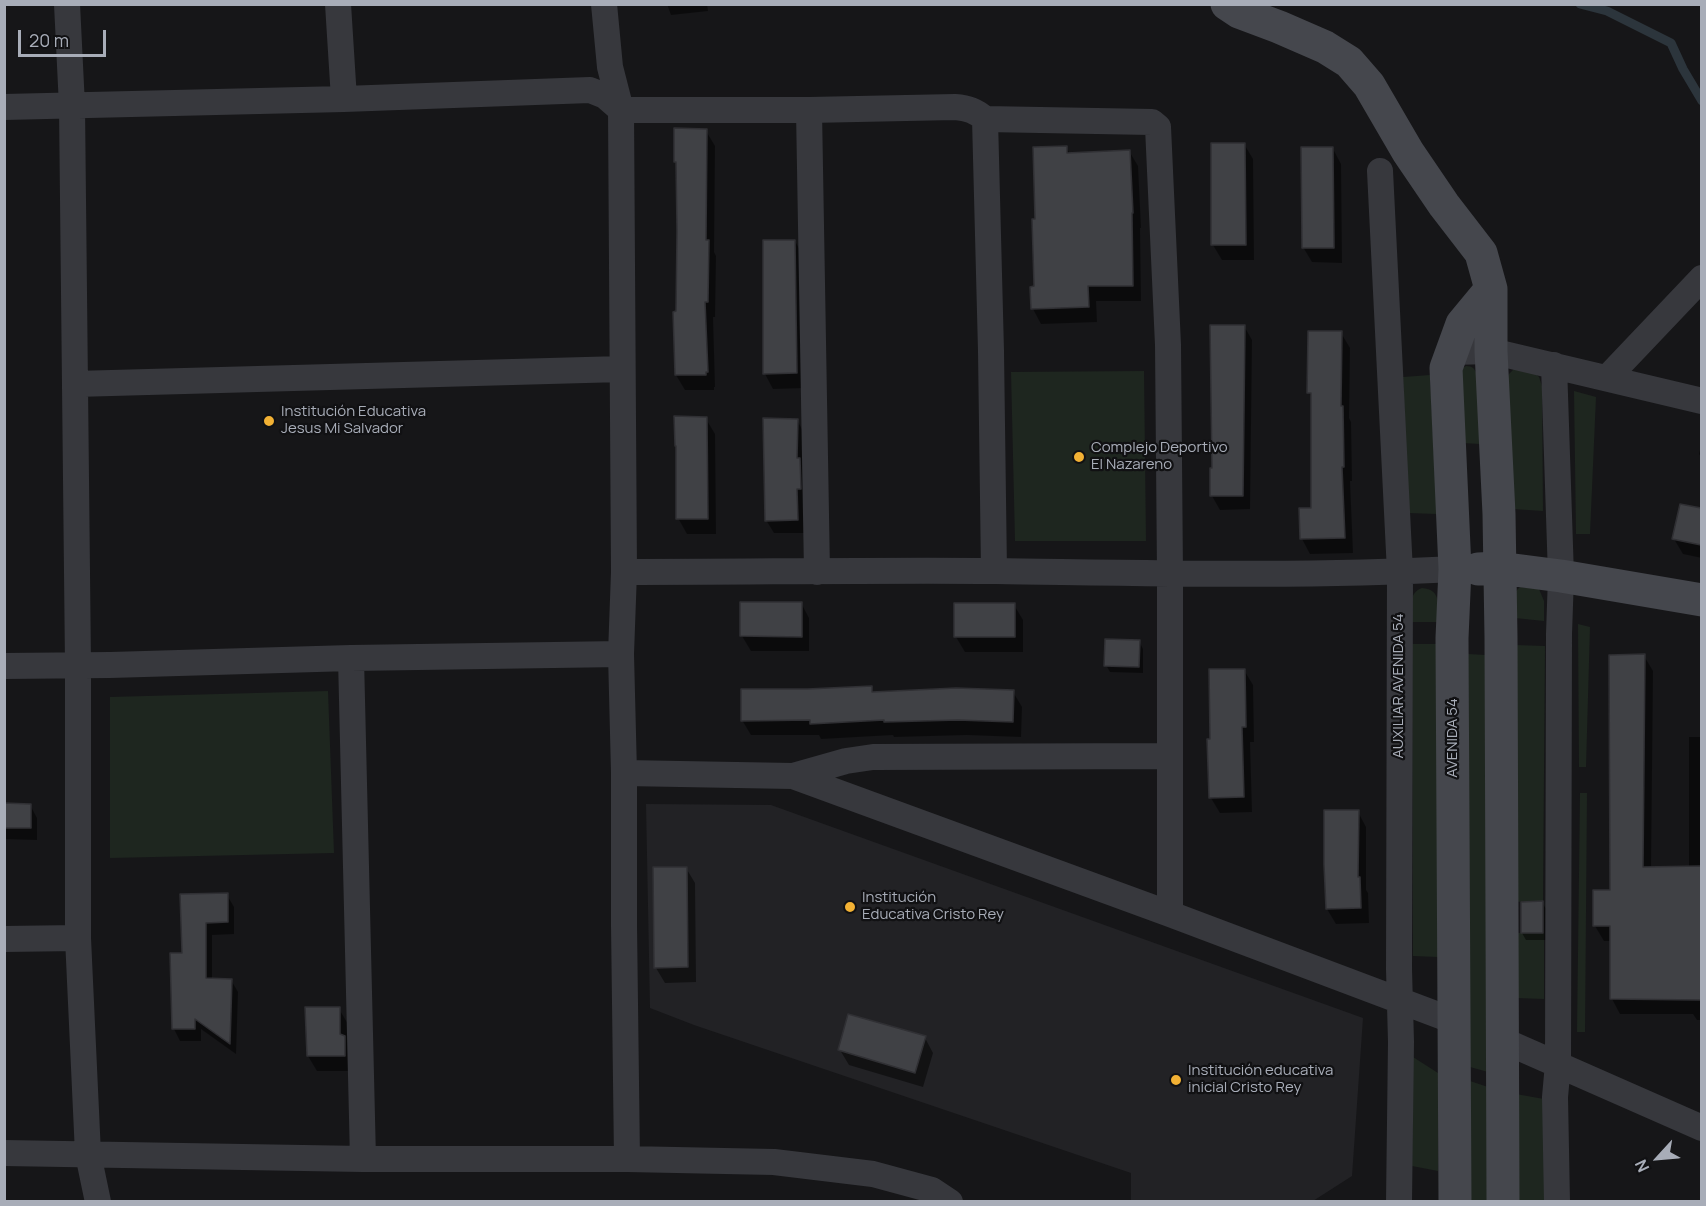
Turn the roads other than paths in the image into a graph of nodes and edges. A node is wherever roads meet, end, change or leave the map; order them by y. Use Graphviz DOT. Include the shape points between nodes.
graph roads {
  1 [pos="67,4"];
  2 [pos="338,4"];
  3 [pos="604,4"];
  4 [pos="1227,4"];
  5 [pos="344,99"];
  6 [pos="72,106"];
  7 [pos="4,107"];
  8 [pos="621,110"];
  9 [pos="809,110"];
  10 [pos="985,119"];
  11 [pos="1380,171"];
  12 [pos="1701,278"];
  13 [pos="1491,289"];
  14 [pos="1491,351"];
  15 [pos="1452,352"];
  16 [pos="1554,365"];
  17 [pos="622,369"];
  18 [pos="1607,378"];
  19 [pos="75,384"];
  20 [pos="1701,401"];
  21 [pos="1499,568"];
  22 [pos="1455,569"];
  23 [pos="994,571"];
  24 [pos="624,572"];
  25 [pos="817,572"];
  26 [pos="1400,572"];
  27 [pos="1170,574"];
  28 [pos="1560,576"];
  29 [pos="1701,600"];
  30 [pos="621,654"];
  31 [pos="351,658"];
  32 [pos="4,666"];
  33 [pos="78,666"];
  34 [pos="1170,756"];
  35 [pos="624,773"];
  36 [pos="793,777"];
  37 [pos="1170,914"];
  38 [pos="78,938"];
  39 [pos="4,939"];
  40 [pos="1399,1000"];
  41 [pos="1454,1021"];
  42 [pos="1502,1040"];
  43 [pos="1558,1064"];
  44 [pos="1701,1128"];
  45 [pos="4,1153"];
  46 [pos="88,1154"];
  47 [pos="363,1159"];
  48 [pos="627,1159"];
  49 [pos="98,1202"];
  50 [pos="950,1202"];
  51 [pos="1399,1202"];
  52 [pos="1455,1202"];
  53 [pos="1503,1202"];
  54 [pos="1557,1202"];
  1 -- 6 [label="street"];
  2 -- 5 [label="street"];
  3 -- 8 [label="street" via="610,67"];
  4 -- 13 [label="main road" via="1325,47 1349,62 1369,85 1420,170 1481,253"];
  5 -- 6 [label="street"];
  5 -- 8 [label="street" via="590,90 605,96"];
  6 -- 7 [label="street"];
  6 -- 19 [label="street"];
  8 -- 9 [label="street"];
  8 -- 17 [label="street"];
  9 -- 10 [label="street" via="956,107 969,109"];
  9 -- 25 [label="street"];
  10 -- 23 [label="street"];
  10 -- 27 [label="street" via="1143,121 1158,128 1168,345"];
  11 -- 26 [label="street, AUXILIAR AVENIDA 54"];
  12 -- 18 [label="street"];
  13 -- 14 [label="main road"];
  13 -- 15 [label="main road, AVENIDA 54" via="1462,324"];
  14 -- 15 [label="street"];
  14 -- 16 [label="street"];
  14 -- 21 [label="main road"];
  15 -- 22 [label="main road, AVENIDA 54" via="1446,368"];
  16 -- 18 [label="street"];
  16 -- 28 [label="street"];
  17 -- 19 [label="street"];
  17 -- 24 [label="street"];
  18 -- 20 [label="street"];
  19 -- 33 [label="street"];
  21 -- 22 [label="main road"];
  21 -- 28 [label="main road"];
  21 -- 42 [label="main road"];
  22 -- 26 [label="street"];
  22 -- 41 [label="main road, AVENIDA 54"];
  23 -- 25 [label="street"];
  23 -- 27 [label="street"];
  24 -- 25 [label="street"];
  24 -- 30 [label="street"];
  26 -- 27 [label="street"];
  26 -- 40 [label="street, AUXILIAR AVENIDA 54"];
  27 -- 34 [label="street"];
  28 -- 29 [label="main road"];
  28 -- 43 [label="street"];
  30 -- 31 [label="street"];
  30 -- 35 [label="street"];
  31 -- 33 [label="street"];
  31 -- 47 [label="street"];
  32 -- 33 [label="street"];
  33 -- 38 [label="street"];
  34 -- 36 [label="street" via="873,757"];
  34 -- 37 [label="street"];
  35 -- 36 [label="street"];
  35 -- 48 [label="street"];
  36 -- 37 [label="street"];
  37 -- 40 [label="street"];
  38 -- 39 [label="street"];
  38 -- 46 [label="street"];
  40 -- 41 [label="street"];
  40 -- 51 [label="street, AUXILIAR AVENIDA 54"];
  41 -- 52 [label="main road, AVENIDA 54"];
  42 -- 43 [label="street"];
  42 -- 53 [label="main road"];
  43 -- 44 [label="street"];
  43 -- 54 [label="street"];
  45 -- 46 [label="street"];
  46 -- 47 [label="street"];
  46 -- 49 [label="street"];
  47 -- 48 [label="street"];
  48 -- 50 [label="street" via="774,1162 873,1174 932,1190"];
}
